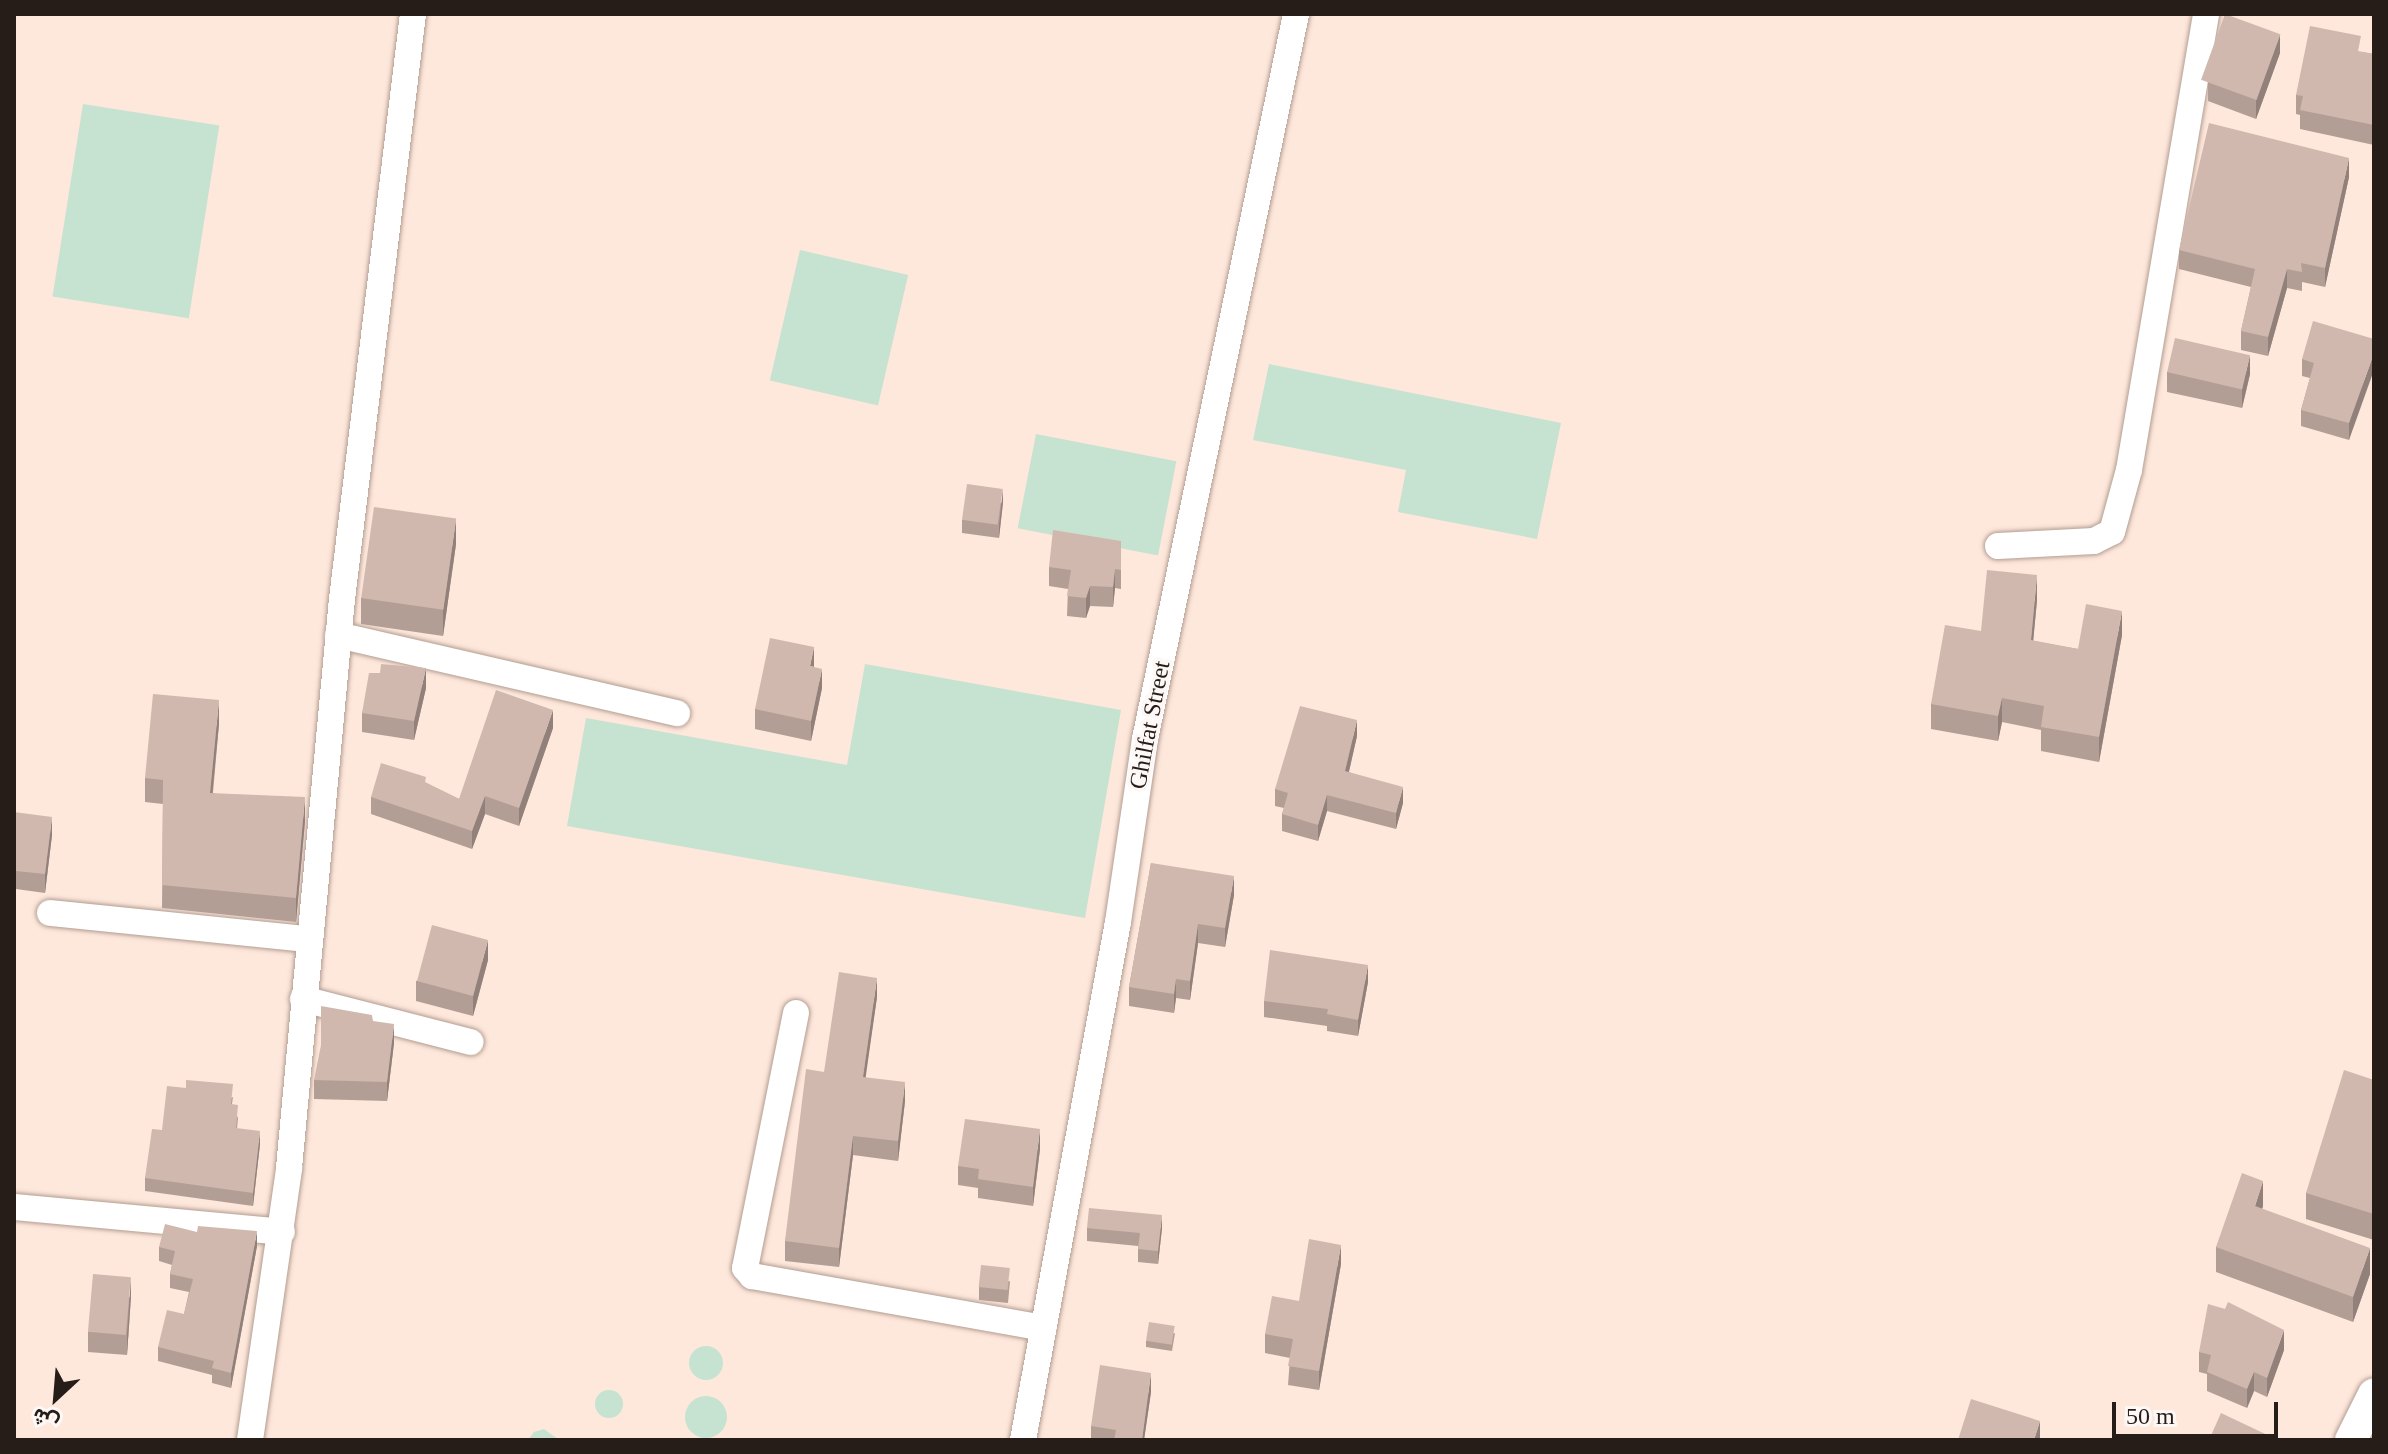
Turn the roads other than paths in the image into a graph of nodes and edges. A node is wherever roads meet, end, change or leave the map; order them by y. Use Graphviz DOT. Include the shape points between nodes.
graph roads {
  1 [pos="413,14"];
  2 [pos="1296,14"];
  3 [pos="2206,14"];
  4 [pos="1998,546"];
  5 [pos="338,635"];
  6 [pos="677,713"];
  7 [pos="50,913"];
  8 [pos="307,939"];
  9 [pos="303,999"];
  10 [pos="796,1013"];
  11 [pos="471,1042"];
  12 [pos="14,1207"];
  13 [pos="282,1232"];
  14 [pos="1043,1328"];
  15 [pos="2374,1394"];
  16 [pos="2361,1432"];
  17 [pos="250,1440"];
  18 [pos="1023,1440"];
  1 -- 5 [label="street"];
  2 -- 14 [label="street, Ghilfat Street" via="1145,739"];
  3 -- 4 [label="street" via="2129,470 2112,532 2094,541"];
  5 -- 6 [label="street"];
  5 -- 8 [label="street"];
  7 -- 8 [label="street"];
  8 -- 9 [label="street"];
  9 -- 11 [label="street"];
  9 -- 13 [label="street"];
  10 -- 14 [label="street" via="745,1268 752,1276"];
  12 -- 13 [label="street"];
  13 -- 17 [label="street"];
  14 -- 18 [label="street, Ghilfat Street"];
  15 -- 16 [label="street"];
}
